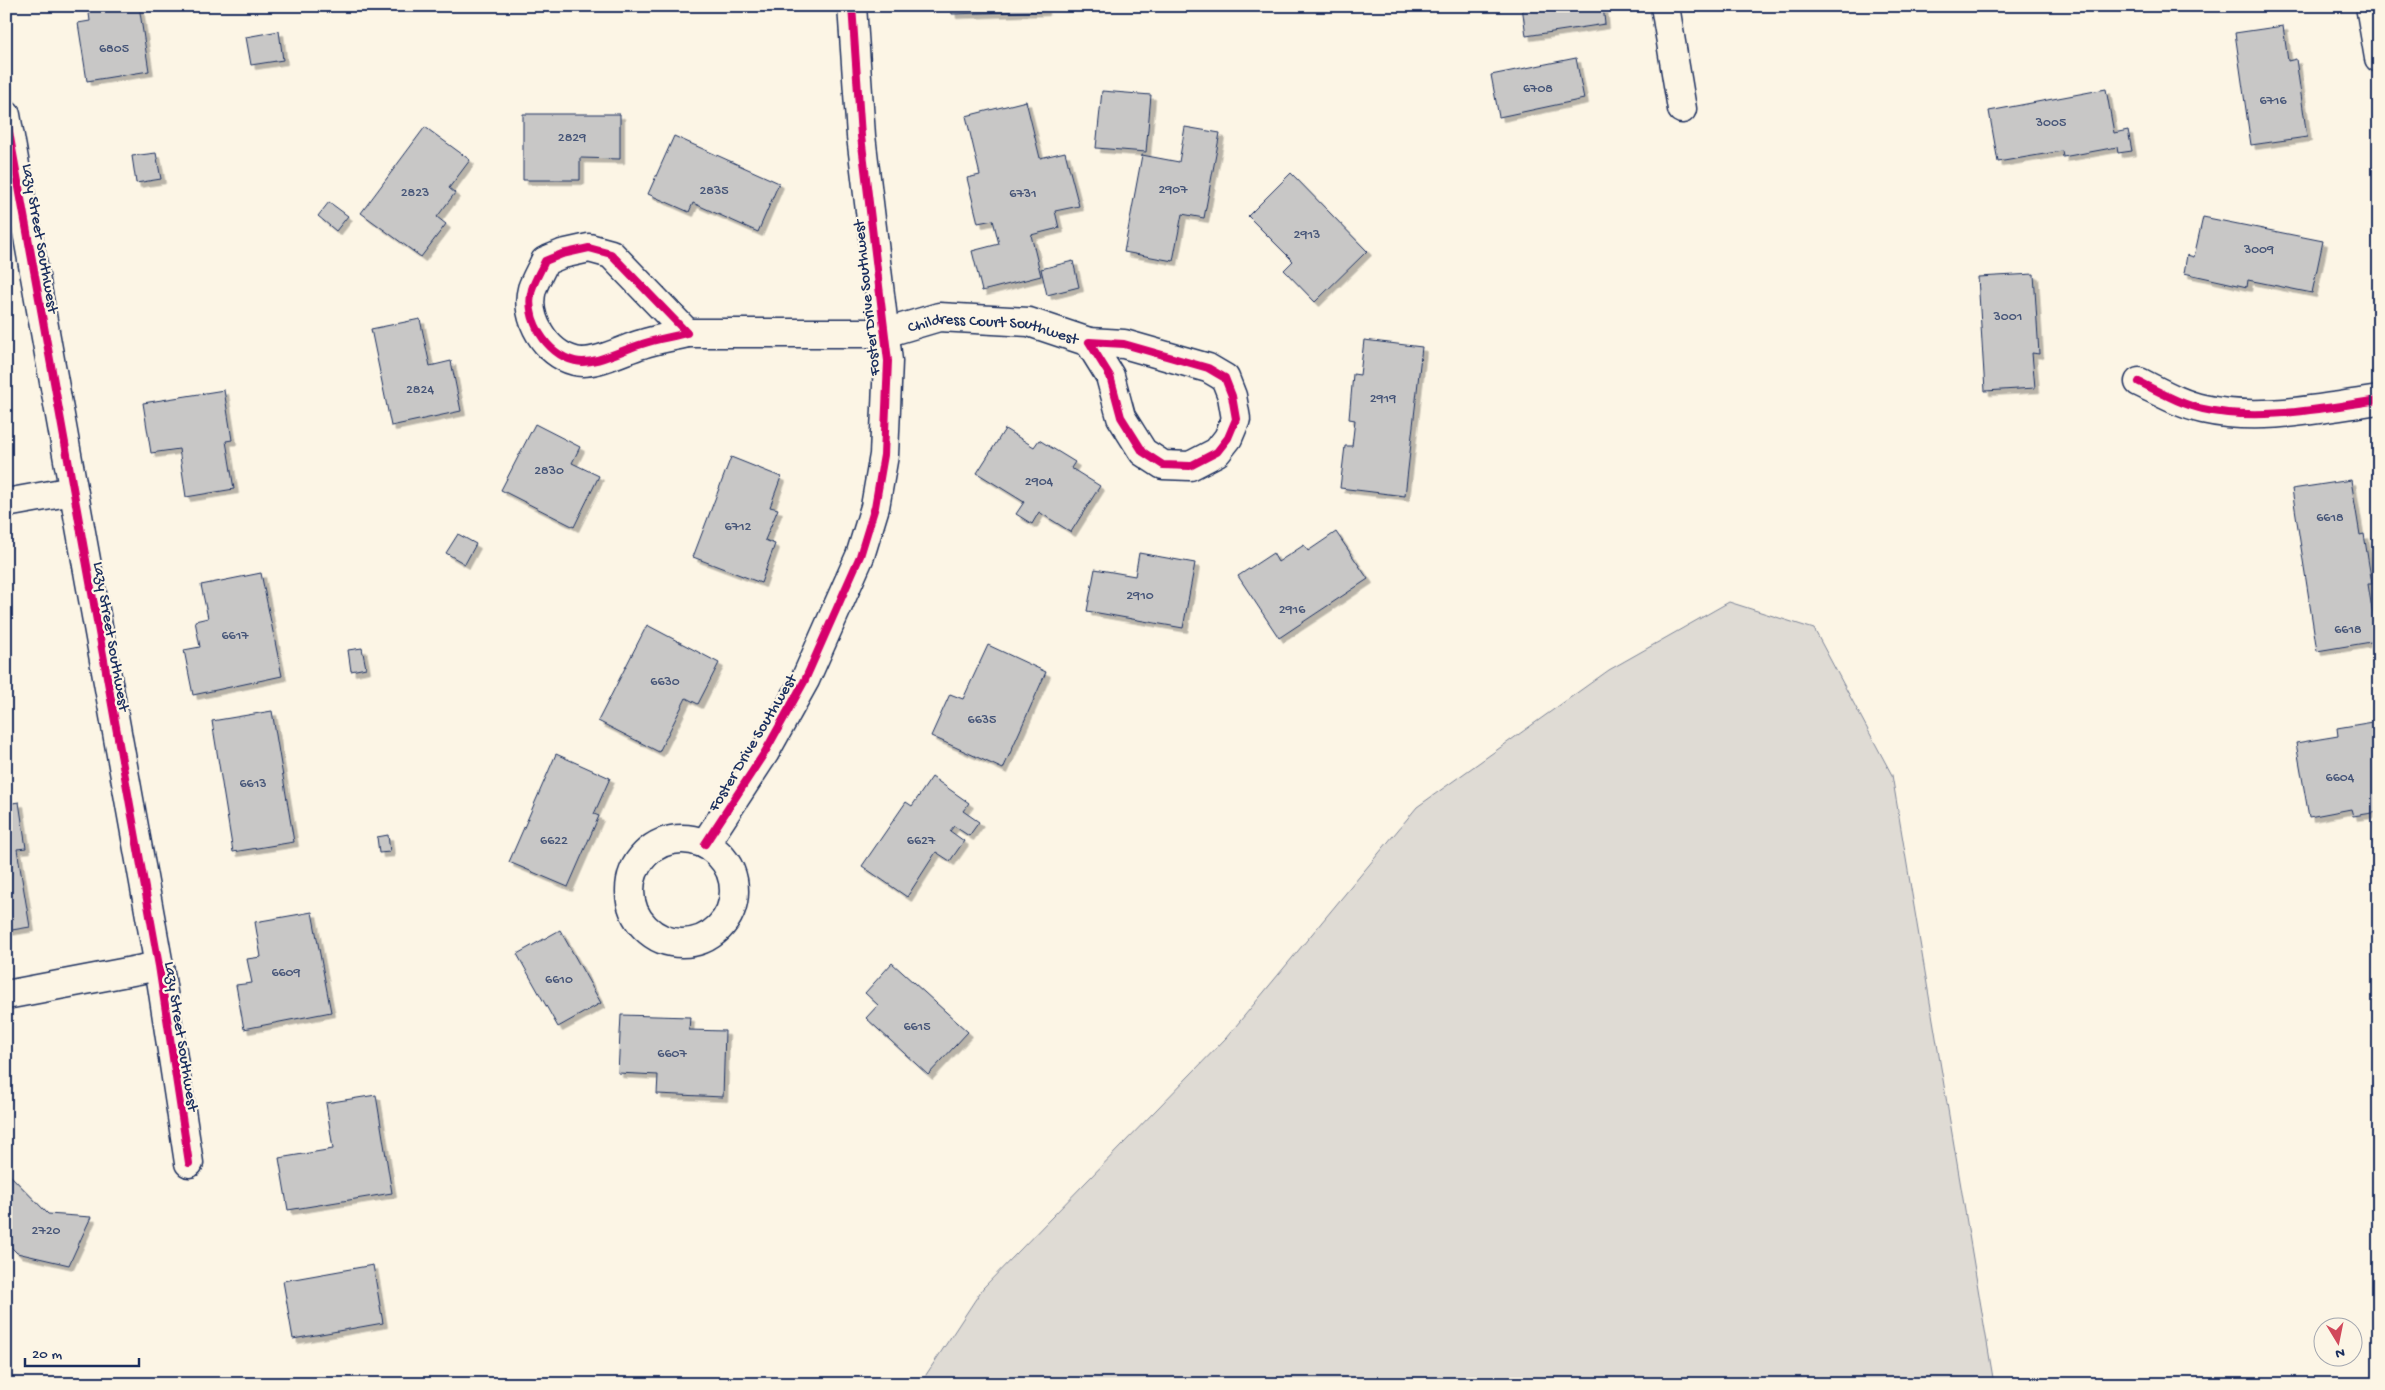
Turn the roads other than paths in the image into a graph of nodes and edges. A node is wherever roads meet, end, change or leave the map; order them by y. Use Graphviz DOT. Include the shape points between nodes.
graph roads {
  1 [pos="852,6"];
  2 [pos="1665,6"];
  3 [pos="2370,6"];
  4 [pos="2379,58"];
  5 [pos="1682,109"];
  6 [pos="6,115"];
  7 [pos="687,333"];
  8 [pos="885,333"];
  9 [pos="1089,342"];
  10 [pos="2140,382"];
  11 [pos="2379,400"];
  12 [pos="73,491"];
  13 [pos="6,504"];
  14 [pos="705,844"];
  15 [pos="159,966"];
  16 [pos="6,996"];
  17 [pos="189,1163"];
  1 -- 8 [label="street, Foster Drive Southwest" via="861,136"];
  2 -- 5 [label="street"];
  3 -- 4 [label="street"];
  6 -- 12 [label="street, Lazy Street Southwest"];
  7 -- 7 [label="street, Childress Court Southwest" via="611,254 604,252 589,248 545,261 532,290 532,314 538,332 548,347 576,361 598,359"];
  7 -- 8 [label="street, Childress Court Southwest"];
  8 -- 9 [label="street, Childress Court Southwest" via="939,317 1029,322"];
  8 -- 14 [label="street, Foster Drive Southwest" via="888,361 884,455 875,508 860,556 805,680 765,752"];
  9 -- 9 [label="street, Childress Court Southwest" via="1124,344 1208,368 1225,378 1236,419 1228,438 1216,452 1190,466 1163,465 1143,452 1121,416 1110,376"];
  10 -- 11 [label="street" via="2178,401 2228,414 2286,413"];
  12 -- 13 [label="street"];
  12 -- 15 [label="street, Lazy Street Southwest"];
  15 -- 16 [label="street"];
  15 -- 17 [label="street, Lazy Street Southwest"];
}
